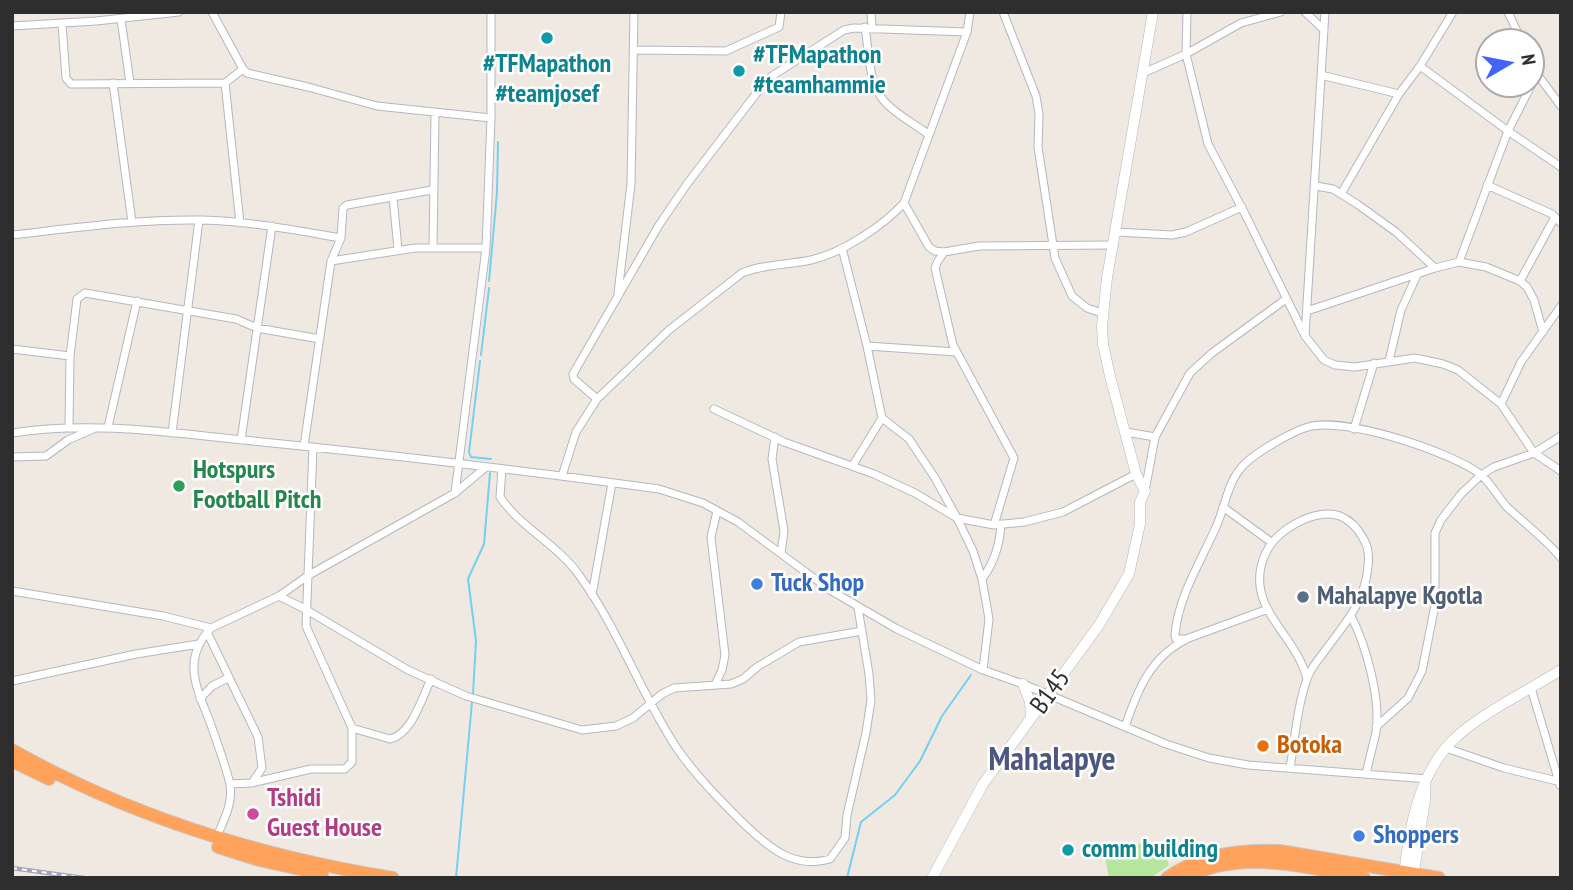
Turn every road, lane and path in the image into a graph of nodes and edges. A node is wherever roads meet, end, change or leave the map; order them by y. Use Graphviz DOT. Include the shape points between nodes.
graph roads {
  1 [pos="179,12"];
  2 [pos="212,12"];
  3 [pos="491,12"];
  4 [pos="634,12"];
  5 [pos="781,12"];
  6 [pos="872,12"];
  7 [pos="970,12"];
  8 [pos="1003,12"];
  9 [pos="1153,12"];
  10 [pos="1187,12"];
  11 [pos="1253,12"];
  12 [pos="1281,12"];
  13 [pos="1305,12"];
  14 [pos="1325,12"];
  15 [pos="1453,12"];
  16 [pos="1508,12"];
  17 [pos="121,19"];
  18 [pos="1241,23"];
  19 [pos="62,24"];
  20 [pos="12,26"];
  21 [pos="869,27"];
  22 [pos="1515,28"];
  23 [pos="1324,30"];
  24 [pos="967,32"];
  25 [pos="635,50"];
  26 [pos="1186,54"];
  27 [pos="1420,66"];
  28 [pos="243,69"];
  29 [pos="1143,73"];
  30 [pos="1321,75"];
  31 [pos="113,83"];
  32 [pos="130,83"];
  33 [pos="225,83"];
  34 [pos="1545,85"];
  35 [pos="1399,94"];
  36 [pos="1525,98"];
  37 [pos="1561,106"];
  38 [pos="435,113"];
  39 [pos="491,118"];
  40 [pos="1508,131"];
  41 [pos="928,134"];
  42 [pos="1561,167"];
  43 [pos="1487,185"];
  44 [pos="1316,186"];
  45 [pos="432,190"];
  46 [pos="1341,194"];
  47 [pos="393,198"];
  48 [pos="904,202"];
  49 [pos="1242,207"];
  50 [pos="199,220"];
  51 [pos="1558,220"];
  52 [pos="132,222"];
  53 [pos="240,222"];
  54 [pos="272,226"];
  55 [pos="1116,232"];
  56 [pos="12,235"];
  57 [pos="341,238"];
  58 [pos="1114,245"];
  59 [pos="1053,247"];
  60 [pos="433,248"];
  61 [pos="486,248"];
  62 [pos="842,248"];
  63 [pos="398,249"];
  64 [pos="944,252"];
  65 [pos="331,261"];
  66 [pos="1459,262"];
  67 [pos="1435,268"];
  68 [pos="1417,275"];
  69 [pos="1520,281"];
  70 [pos="617,297"];
  71 [pos="1286,299"];
  72 [pos="138,302"];
  73 [pos="1561,306"];
  74 [pos="189,310"];
  75 [pos="1307,311"];
  76 [pos="1102,313"];
  77 [pos="257,328"];
  78 [pos="1543,332"];
  79 [pos="1304,336"];
  80 [pos="320,339"];
  81 [pos="867,346"];
  82 [pos="12,349"];
  83 [pos="956,352"];
  84 [pos="70,356"];
  85 [pos="1389,361"];
  86 [pos="1374,363"];
  87 [pos="597,399"];
  88 [pos="1501,404"];
  89 [pos="714,409"];
  90 [pos="882,418"];
  91 [pos="69,427"];
  92 [pos="97,428"];
  93 [pos="108,428"];
  94 [pos="1354,429"];
  95 [pos="1126,432"];
  96 [pos="12,433"];
  97 [pos="172,433"];
  98 [pos="1561,436"];
  99 [pos="775,437"];
  100 [pos="1155,437"];
  101 [pos="241,440"];
  102 [pos="304,446"];
  103 [pos="313,447"];
  104 [pos="1534,453"];
  105 [pos="12,457"];
  106 [pos="459,463"];
  107 [pos="853,465"];
  108 [pos="486,467"];
  109 [pos="502,469"];
  110 [pos="1561,471"];
  111 [pos="1136,474"];
  112 [pos="1481,475"];
  113 [pos="562,476"];
  114 [pos="612,482"];
  115 [pos="1145,491"];
  116 [pos="455,493"];
  117 [pos="1223,507"];
  118 [pos="717,511"];
  119 [pos="957,518"];
  120 [pos="998,525"];
  121 [pos="1271,542"];
  122 [pos="781,554"];
  123 [pos="1561,558"];
  124 [pos="309,575"];
  125 [pos="982,579"];
  126 [pos="12,591"];
  127 [pos="279,596"];
  128 [pos="592,596"];
  129 [pos="858,608"];
  130 [pos="305,609"];
  131 [pos="1268,609"];
  132 [pos="1351,615"];
  133 [pos="209,630"];
  134 [pos="862,631"];
  135 [pos="1186,639"];
  136 [pos="199,644"];
  137 [pos="983,670"];
  138 [pos="1561,670"];
  139 [pos="228,678"];
  140 [pos="431,679"];
  141 [pos="1307,679"];
  142 [pos="12,681"];
  143 [pos="1023,684"];
  144 [pos="715,685"];
  145 [pos="1531,688"];
  146 [pos="1049,695"];
  147 [pos="200,699"];
  148 [pos="652,704"];
  149 [pos="1031,718"];
  150 [pos="1125,727"];
  151 [pos="1376,727"];
  152 [pos="352,728"];
  153 [pos="1446,748"];
  154 [pos="12,750"];
  155 [pos="12,761"];
  156 [pos="1290,768"];
  157 [pos="1366,774"];
  158 [pos="1427,782"];
  159 [pos="230,783"];
  160 [pos="251,783"];
  161 [pos="1560,783"];
  162 [pos="216,838"];
  163 [pos="1409,875"];
  164 [pos="343,878"];
  165 [pos="393,878"];
  166 [pos="932,878"];
  167 [pos="1167,878"];
  168 [pos="1184,878"];
  169 [pos="1364,878"];
  170 [pos="1440,878"];
  1 -- 17 [label="street"];
  2 -- 28 [label="street"];
  3 -- 39 [label="street"];
  4 -- 25 [label="street"];
  5 -- 25 [label="street" via="779,27 731,50"];
  6 -- 21 [label="street"];
  7 -- 24 [label="street"];
  8 -- 59 [label="street" via="1036,96 1038,147"];
  9 -- 29 [label="main road"];
  10 -- 26 [label="street"];
  11 -- 18 [label="street"];
  12 -- 18 [label="street"];
  13 -- 23 [label="street"];
  14 -- 23 [label="street"];
  15 -- 27 [label="street"];
  16 -- 22 [label="street"];
  17 -- 19 [label="street"];
  17 -- 32 [label="street"];
  18 -- 26 [label="street"];
  19 -- 20 [label="street"];
  19 -- 31 [label="street" via="68,82"];
  21 -- 24 [label="street"];
  21 -- 41 [label="street" via="873,78 879,93 886,104"];
  21 -- 70 [label="street" via="844,30 762,86 687,184"];
  23 -- 30 [label="street"];
  24 -- 41 [label="street"];
  25 -- 70 [label="street" via="631,184"];
  26 -- 29 [label="street"];
  26 -- 49 [label="street" via="1208,144"];
  27 -- 35 [label="street"];
  27 -- 40 [label="street"];
  28 -- 33 [label="street"];
  28 -- 38 [label="street" via="377,106"];
  29 -- 55 [label="main road"];
  30 -- 35 [label="street"];
  30 -- 44 [label="street"];
  31 -- 32 [label="street"];
  31 -- 52 [label="street"];
  32 -- 33 [label="street"];
  33 -- 53 [label="street"];
  34 -- 37 [label="street"];
  35 -- 46 [label="street"];
  36 -- 40 [label="street"];
  38 -- 39 [label="street"];
  38 -- 45 [label="street"];
  39 -- 61 [label="street"];
  40 -- 42 [label="street"];
  40 -- 43 [label="street"];
  41 -- 48 [label="street"];
  43 -- 51 [label="street"];
  43 -- 66 [label="street"];
  44 -- 46 [label="street"];
  44 -- 75 [label="street"];
  45 -- 47 [label="street"];
  45 -- 60 [label="street"];
  46 -- 67 [label="street" via="1396,232"];
  47 -- 57 [label="street" via="347,205"];
  47 -- 63 [label="street"];
  48 -- 62 [label="street"];
  48 -- 64 [label="street" via="929,247"];
  49 -- 55 [label="street" via="1172,235"];
  49 -- 71 [label="street"];
  50 -- 52 [label="street"];
  50 -- 53 [label="street"];
  50 -- 74 [label="street"];
  51 -- 69 [label="street"];
  52 -- 56 [label="street"];
  53 -- 54 [label="street"];
  54 -- 57 [label="street"];
  54 -- 77 [label="street"];
  55 -- 58 [label="main road"];
  57 -- 65 [label="street"];
  58 -- 59 [label="street"];
  58 -- 76 [label="main road"];
  59 -- 64 [label="street" via="979,246"];
  59 -- 76 [label="street" via="1072,296"];
  60 -- 61 [label="street"];
  60 -- 63 [label="street"];
  61 -- 106 [label="street"];
  62 -- 81 [label="street"];
  62 -- 87 [label="street" via="811,260 742,273 669,330"];
  63 -- 65 [label="street"];
  64 -- 83 [label="street" via="936,268"];
  65 -- 80 [label="street"];
  66 -- 67 [label="street"];
  66 -- 69 [label="street"];
  67 -- 68 [label="street"];
  68 -- 75 [label="street"];
  68 -- 85 [label="street" via="1401,310"];
  69 -- 78 [label="street" via="1534,300"];
  70 -- 87 [label="street" via="573,374"];
  71 -- 79 [label="street"];
  71 -- 100 [label="street" via="1199,364"];
  72 -- 74 [label="street"];
  72 -- 84 [label="street" via="80,294"];
  72 -- 93 [label="street"];
  73 -- 78 [label="street"];
  74 -- 77 [label="street"];
  74 -- 97 [label="street"];
  75 -- 79 [label="street"];
  76 -- 95 [label="main road" via="1102,344"];
  77 -- 80 [label="street"];
  77 -- 101 [label="street"];
  78 -- 88 [label="street" via="1521,362"];
  79 -- 86 [label="street" via="1324,360 1335,365"];
  80 -- 102 [label="street"];
  81 -- 83 [label="street"];
  81 -- 90 [label="street"];
  82 -- 84 [label="street"];
  83 -- 120 [label="street" via="1014,457"];
  84 -- 91 [label="street"];
  85 -- 86 [label="street"];
  85 -- 88 [label="street" via="1415,358 1443,364 1471,378"];
  86 -- 94 [label="street"];
  87 -- 113 [label="street" via="576,432"];
  88 -- 104 [label="street"];
  89 -- 99 [label="street"];
  90 -- 107 [label="street"];
  90 -- 119 [label="street" via="909,439"];
  91 -- 92 [label="street"];
  91 -- 96 [label="street"];
  92 -- 93 [label="street"];
  92 -- 105 [label="street" via="46,456"];
  93 -- 97 [label="street"];
  94 -- 112 [label="street" via="1391,435"];
  94 -- 117 [label="street" via="1309,427 1269,447 1240,469"];
  95 -- 100 [label="street"];
  95 -- 111 [label="main road"];
  97 -- 101 [label="street"];
  98 -- 104 [label="street"];
  99 -- 107 [label="street"];
  99 -- 122 [label="street" via="772,459 784,531"];
  100 -- 115 [label="street"];
  101 -- 102 [label="street"];
  102 -- 103 [label="street"];
  103 -- 106 [label="street"];
  103 -- 124 [label="street"];
  104 -- 110 [label="street"];
  104 -- 112 [label="street"];
  106 -- 108 [label="street"];
  106 -- 116 [label="street"];
  107 -- 119 [label="street"];
  108 -- 109 [label="street"];
  108 -- 116 [label="street"];
  109 -- 113 [label="street"];
  109 -- 128 [label="street" via="499,489 505,503 575,570"];
  111 -- 115 [label="main road"];
  111 -- 120 [label="street" via="1063,512"];
  112 -- 123 [label="street"];
  112 -- 151 [label="street" via="1448,509 1435,533 1435,606 1418,681 1408,698"];
  113 -- 114 [label="street"];
  114 -- 118 [label="street" via="659,489"];
  114 -- 128 [label="street"];
  115 -- 146 [label="main road, B145 / B145" via="1129,574"];
  116 -- 124 [label="street"];
  117 -- 121 [label="street"];
  117 -- 135 [label="street" via="1178,619 1176,639"];
  118 -- 122 [label="street"];
  118 -- 144 [label="street" via="711,537 725,655"];
  119 -- 120 [label="street"];
  119 -- 125 [label="street"];
  120 -- 125 [label="street" via="1001,536"];
  121 -- 131 [label="street" via="1260,571"];
  121 -- 132 [label="street" via="1290,527 1320,514 1343,517 1353,525 1369,554 1366,581"];
  122 -- 129 [label="street"];
  124 -- 127 [label="street"];
  124 -- 130 [label="street"];
  125 -- 137 [label="street" via="989,619"];
  126 -- 133 [label="street" via="163,616"];
  127 -- 130 [label="street"];
  127 -- 133 [label="street"];
  128 -- 148 [label="street"];
  129 -- 134 [label="street"];
  129 -- 137 [label="street"];
  130 -- 140 [label="street"];
  130 -- 152 [label="street" via="306,626"];
  131 -- 135 [label="street"];
  131 -- 141 [label="street" via="1298,653"];
  132 -- 141 [label="street"];
  132 -- 151 [label="street" via="1367,658"];
  133 -- 136 [label="street"];
  133 -- 139 [label="street"];
  134 -- 144 [label="street" via="799,642 743,679"];
  134 -- 148 [label="street" via="871,688 866,733 845,838 830,859 796,860 776,853 758,838 710,790 676,747"];
  135 -- 150 [label="street" via="1167,650 1148,672"];
  136 -- 142 [label="street"];
  136 -- 147 [label="street" via="193,669"];
  137 -- 143 [label="street"];
  138 -- 145 [label="main road"];
  139 -- 147 [label="street"];
  139 -- 160 [label="street" via="258,737 262,755 262,768"];
  140 -- 148 [label="street" via="466,695 582,730 616,726"];
  140 -- 152 [label="street" via="408,725 396,738"];
  141 -- 156 [label="street"];
  143 -- 146 [label="street"];
  143 -- 149 [label="main road"];
  144 -- 148 [label="street" via="674,688"];
  145 -- 153 [label="main road"];
  145 -- 161 [label="street"];
  146 -- 149 [label="main road, B145 / B145"];
  146 -- 150 [label="street"];
  147 -- 159 [label="street"];
  149 -- 166 [label="main road, B145 / B145" via="983,784"];
  150 -- 156 [label="street" via="1209,758"];
  151 -- 157 [label="street"];
  152 -- 160 [label="street" via="354,756 345,769 311,769"];
  153 -- 158 [label="main road"];
  153 -- 161 [label="street"];
  154 -- 162 [label="highway" via="123,805"];
  155 -- 164 [label="highway" via="170,832 259,860"];
  156 -- 157 [label="street"];
  157 -- 158 [label="street"];
  158 -- 163 [label="main road" via="1415,809"];
  159 -- 160 [label="street"];
  159 -- 162 [label="street" via="232,794"];
  162 -- 165 [label="highway" via="331,868"];
  163 -- 167 [label="highway" via="1254,850 1215,856"];
  163 -- 170 [label="highway"];
  168 -- 169 [label="highway" via="1217,865 1256,861"];
}
